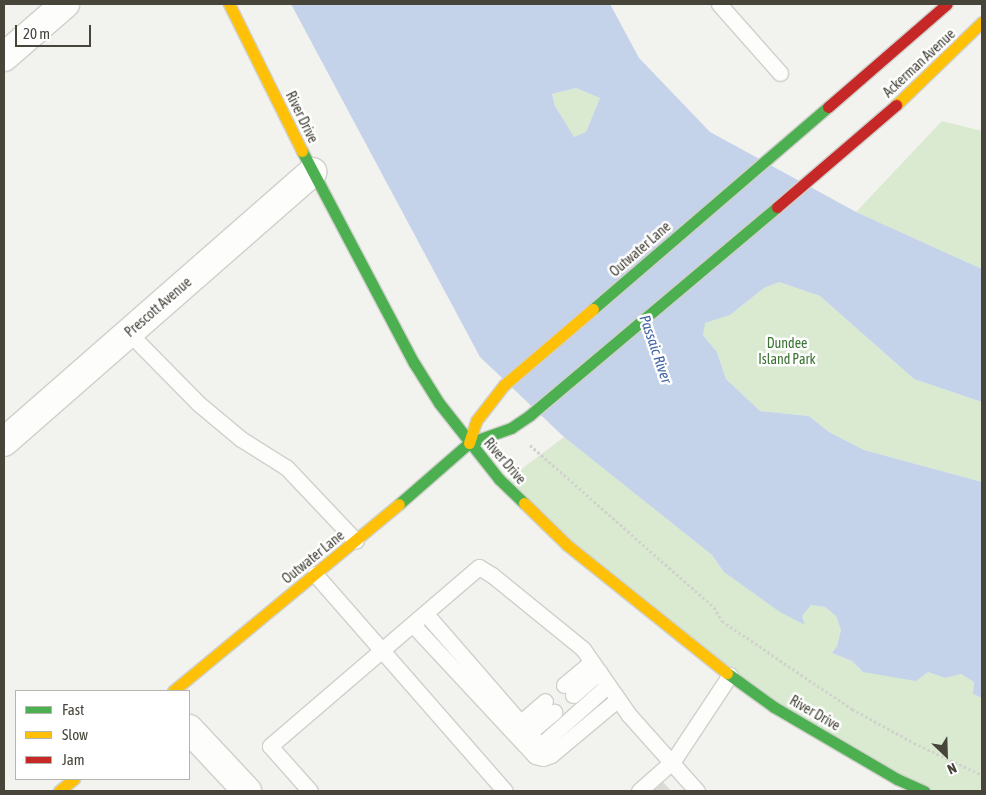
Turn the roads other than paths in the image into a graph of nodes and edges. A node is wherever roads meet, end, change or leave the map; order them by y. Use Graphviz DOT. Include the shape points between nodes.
graph roads {
  1 [pos="65,4"];
  2 [pos="229,4"];
  3 [pos="719,4"];
  4 [pos="947,4"];
  5 [pos="982,22"];
  6 [pos="4,57"];
  7 [pos="780,73"];
  8 [pos="848,91"];
  9 [pos="874,125"];
  10 [pos="312,172"];
  11 [pos="129,333"];
  12 [pos="4,442"];
  13 [pos="469,443"];
  14 [pos="356,541"];
  15 [pos="314,574"];
  16 [pos="426,614"];
  17 [pos="413,625"];
  18 [pos="382,650"];
  19 [pos="595,667"];
  20 [pos="730,676"];
  21 [pos="608,685"];
  22 [pos="174,690"];
  23 [pos="568,690"];
  24 [pos="618,699"];
  25 [pos="550,707"];
  26 [pos="525,728"];
  27 [pos="190,730"];
  28 [pos="673,761"];
  29 [pos="73,780"];
  30 [pos="59,791"];
  31 [pos="247,791"];
  32 [pos="310,791"];
  33 [pos="505,791"];
  34 [pos="639,791"];
  35 [pos="697,791"];
  36 [pos="924,791"];
  1 -- 6 [label="street"];
  2 -- 10 [label="street, River Drive"];
  3 -- 7 [label="lane"];
  4 -- 8 [label="street, Ackerman Avenue"];
  5 -- 9 [label="street, Ackerman Avenue"];
  8 -- 13 [label="street, Outwater Lane" via="504,385 476,421"];
  9 -- 13 [label="street, Outwater Lane" via="530,415 511,428"];
  10 -- 11 [label="street, Prescott Avenue"];
  10 -- 13 [label="street, River Drive" via="414,363"];
  11 -- 12 [label="street, Prescott Avenue"];
  11 -- 14 [label="lane" via="199,404 240,439 286,468"];
  13 -- 14 [label="street, Outwater Lane"];
  13 -- 20 [label="street, River Drive" via="499,479 567,545"];
  14 -- 15 [label="street, Outwater Lane"];
  15 -- 18 [label="lane"];
  15 -- 22 [label="street, Outwater Lane"];
  16 -- 17 [label="lane"];
  16 -- 19 [label="lane" via="479,567 583,649"];
  16 -- 26 [label="lane"];
  17 -- 18 [label="lane"];
  17 -- 24 [label="lane" via="535,756 551,756"];
  18 -- 32 [label="lane" via="270,746"];
  18 -- 33 [label="lane"];
  19 -- 21 [label="lane"];
  19 -- 23 [label="lane"];
  20 -- 28 [label="lane"];
  20 -- 36 [label="street, River Drive" via="774,707 897,779"];
  21 -- 24 [label="lane"];
  21 -- 26 [label="lane" via="543,743 539,744"];
  24 -- 28 [label="lane"];
  25 -- 26 [label="lane"];
  27 -- 31 [label="street"];
  28 -- 34 [label="lane"];
  28 -- 35 [label="lane"];
  29 -- 30 [label="street"];
}
